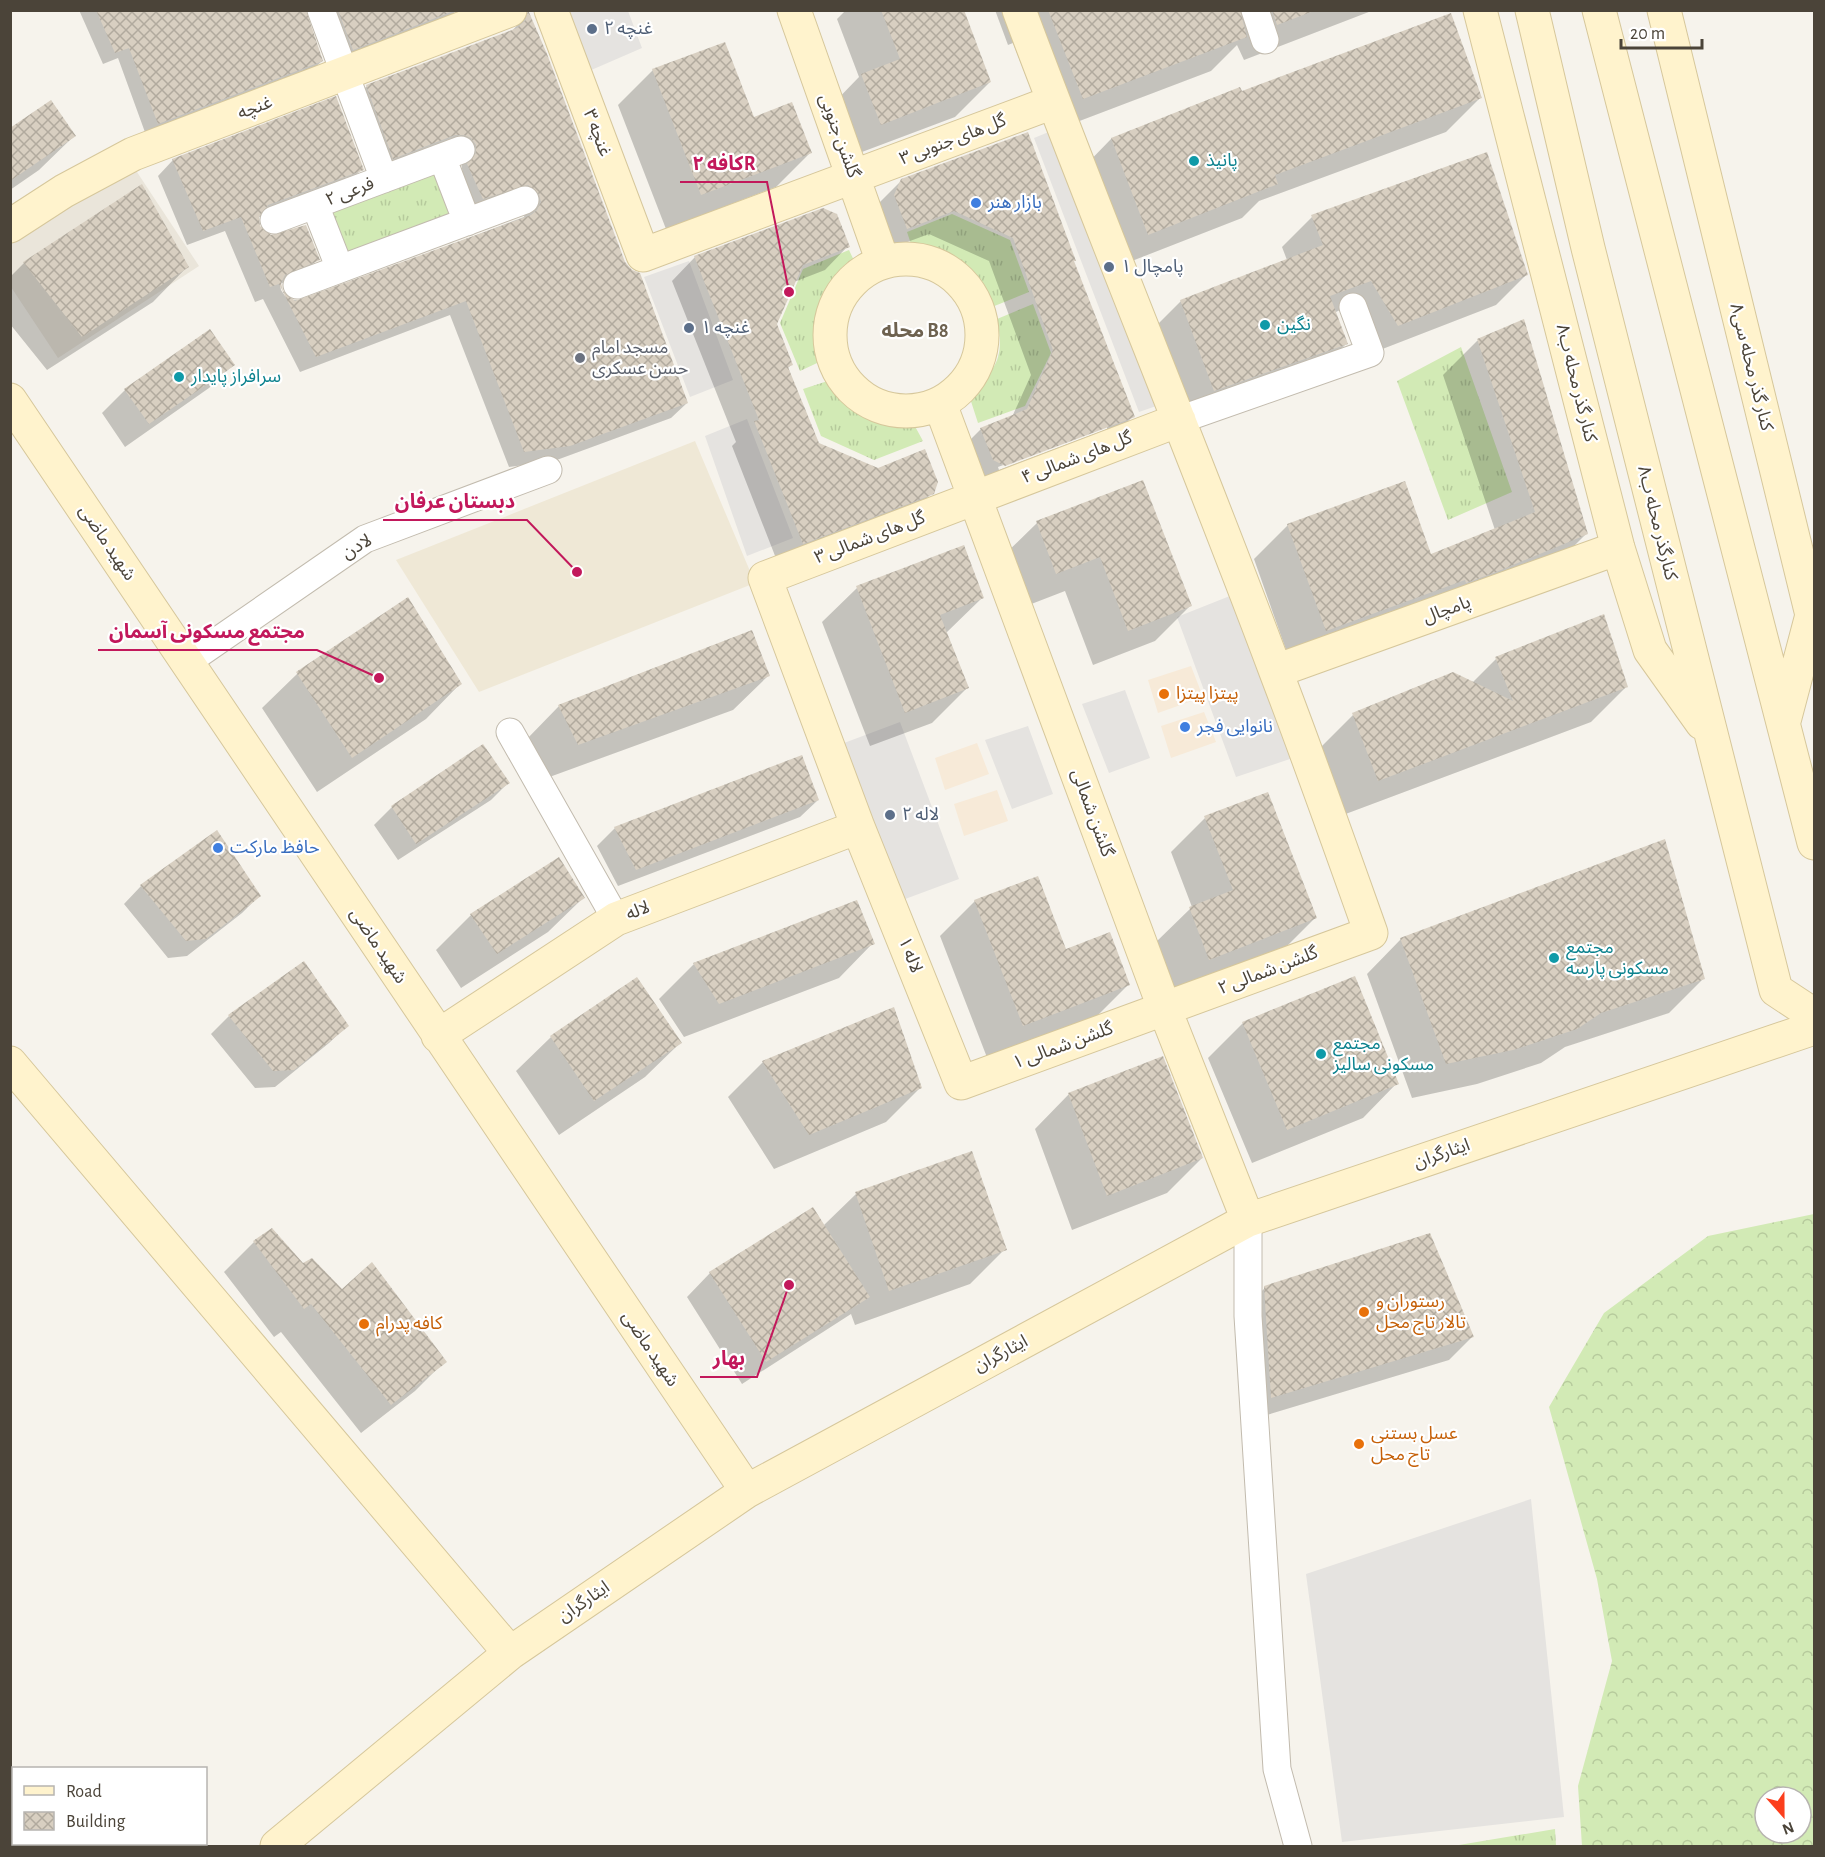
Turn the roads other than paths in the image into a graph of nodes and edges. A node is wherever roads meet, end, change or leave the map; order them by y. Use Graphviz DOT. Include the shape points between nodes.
graph roads {
  1 [pos="321,10"];
  2 [pos="510,10"];
  3 [pos="551,10"];
  4 [pos="794,10"];
  5 [pos="1019,10"];
  6 [pos="1255,10"];
  7 [pos="1480,10"];
  8 [pos="1532,10"];
  9 [pos="1599,10"];
  10 [pos="1664,10"];
  11 [pos="1265,40"];
  12 [pos="344,74"];
  13 [pos="1053,102"];
  14 [pos="854,177"];
  15 [pos="384,179"];
  16 [pos="525,200"];
  17 [pos="315,205"];
  18 [pos="274,220"];
  19 [pos="467,222"];
  20 [pos="10,226"];
  21 [pos="643,255"];
  22 [pos="883,262"];
  23 [pos="340,269"];
  24 [pos="297,285"];
  25 [pos="1353,307"];
  26 [pos="10,400"];
  27 [pos="940,404"];
  28 [pos="1179,420"];
  29 [pos="548,470"];
  30 [pos="975,497"];
  31 [pos="1618,548"];
  32 [pos="187,663"];
  33 [pos="1276,671"];
  34 [pos="1783,723"];
  35 [pos="510,732"];
  36 [pos="1712,737"];
  37 [pos="858,827"];
  38 [pos="1815,843"];
  39 [pos="616,919"];
  40 [pos="1166,1010"];
  41 [pos="1815,1015"];
  42 [pos="1815,1028"];
  43 [pos="438,1036"];
  44 [pos="10,1063"];
  45 [pos="961,1083"];
  46 [pos="1248,1220"];
  47 [pos="747,1491"];
  48 [pos="510,1653"];
  49 [pos="277,1846"];
  50 [pos="1298,1846"];
  1 -- 12 [label="street"];
  2 -- 12 [label="street, غنچه"];
  3 -- 21 [label="street, غنچه ۳"];
  4 -- 14 [label="street, گلشن جنوبی"];
  5 -- 13 [label="street"];
  6 -- 11 [label="street"];
  7 -- 31 [label="street, کنار گذر محله ب۸"];
  8 -- 36 [label="street, کنارگذر محله ب۸"];
  9 -- 34 [label="street"];
  10 -- 34 [label="street, کنار گذر محله سی۸" via="1812,615"];
  12 -- 15 [label="street"];
  12 -- 20 [label="street, غنچه" via="133,154"];
  13 -- 14 [label="street, گل های جنوبی ۳"];
  13 -- 28 [label="street"];
  14 -- 21 [label="street, گل های جنوبی ۳"];
  14 -- 22 [label="street, گلشن جنوبی"];
  15 -- 17 [label="street, فرعی ۲"];
  15 -- 19 [label="street, فرعی ۲" via="451,154"];
  16 -- 19 [label="street"];
  17 -- 18 [label="street, فرعی ۲"];
  17 -- 23 [label="street"];
  19 -- 23 [label="street"];
  22 -- 27 [label="street" via="912,258 937,264 958,277 974,297 982,321 983,346 975,370 960,390"];
  22 -- 27 [label="street" via="863,271 845,288 833,311 829,336 834,361 846,384 873,404 915,412"];
  23 -- 24 [label="street"];
  25 -- 28 [label="street" via="1370,353"];
  26 -- 32 [label="street, شهید ماضی"];
  27 -- 30 [label="street, گلشن شمالی"];
  28 -- 30 [label="street, گل های شمالی ۴"];
  28 -- 33 [label="street"];
  29 -- 32 [label="street, لادن" via="365,539"];
  30 -- 37 [label="street, گل های شمالی ۳" via="765,578"];
  30 -- 40 [label="street, گلشن شمالی"];
  31 -- 33 [label="street, پامچال"];
  31 -- 36 [label="street, کنار گذر محله ب۸" via="1650,650"];
  32 -- 43 [label="street, شهید ماضی"];
  33 -- 40 [label="street, گلشن شمالی ۲" via="1371,933"];
  34 -- 38 [label="street"];
  35 -- 39 [label="street"];
  36 -- 41 [label="street, کنارگذر محله ب۸" via="1776,990"];
  37 -- 39 [label="street, لاله"];
  37 -- 45 [label="street, لاله ۱"];
  39 -- 43 [label="street, لاله"];
  40 -- 45 [label="street, گلشن شمالی ۱"];
  40 -- 46 [label="street, گلشن شمالی"];
  42 -- 46 [label="street, ایثارگران"];
  43 -- 47 [label="street, شهید ماضی"];
  44 -- 48 [label="street"];
  46 -- 47 [label="street, ایثارگران"];
  46 -- 50 [label="street" via="1248,1316 1278,1769"];
  47 -- 48 [label="street, ایثارگران"];
  48 -- 49 [label="street, ایثارگران"];
}
